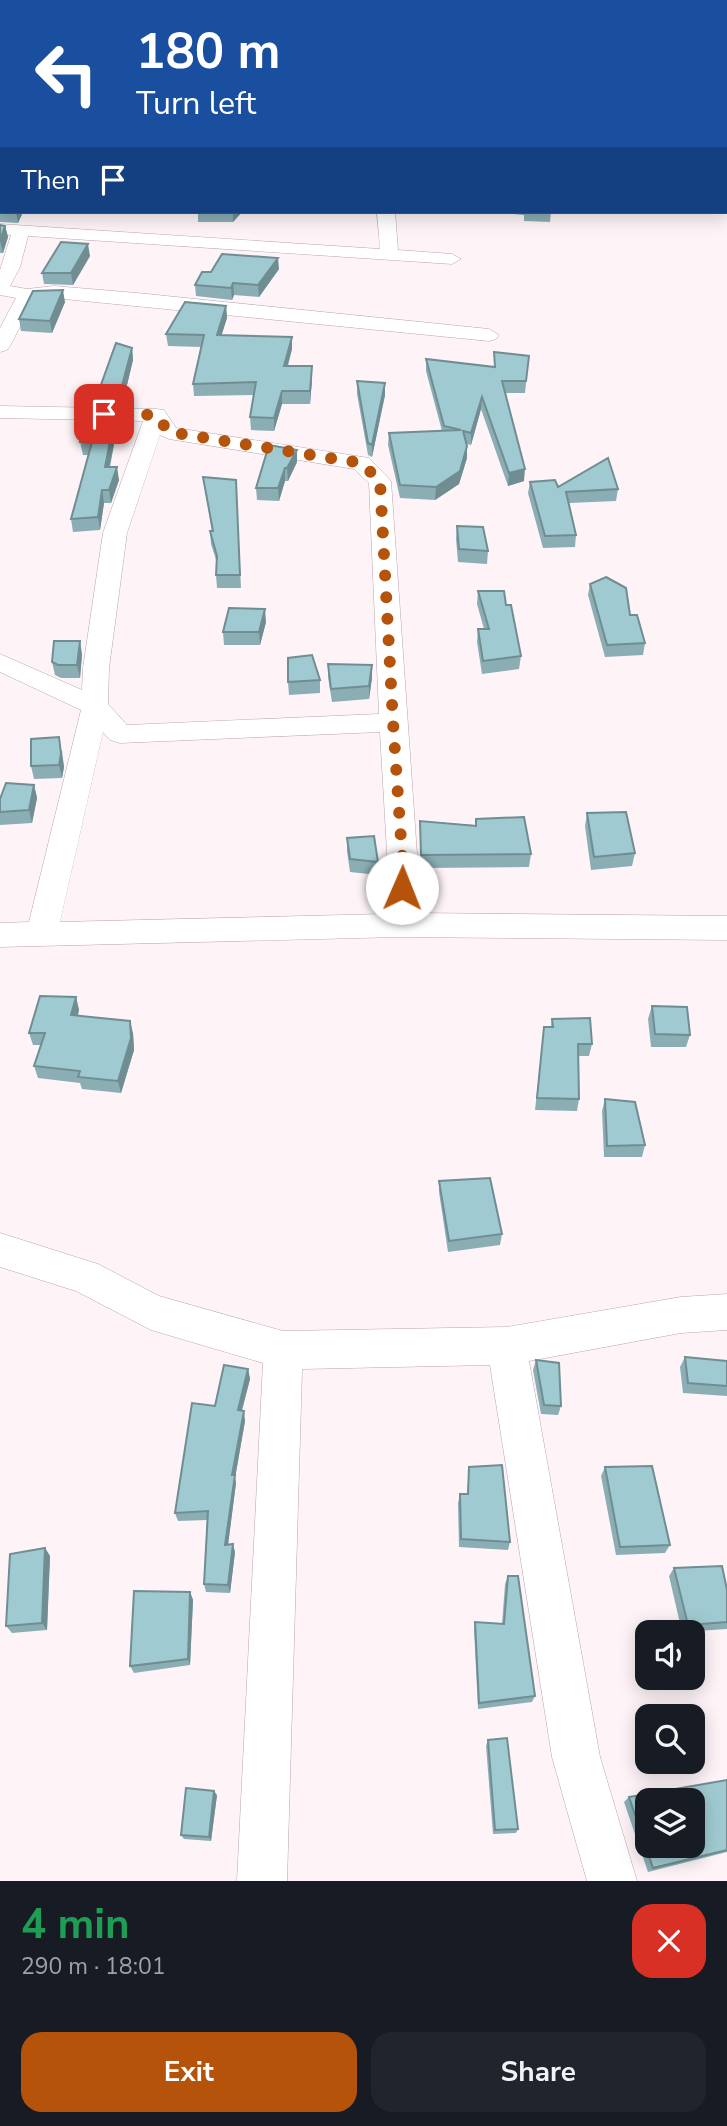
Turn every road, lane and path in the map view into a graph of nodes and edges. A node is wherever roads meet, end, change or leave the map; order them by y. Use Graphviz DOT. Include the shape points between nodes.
graph roads {
  1 [pos="386,214"];
  2 [pos="0,229"];
  3 [pos="21,230"];
  4 [pos="389,255"];
  5 [pos="452,259"];
  6 [pos="0,288"];
  7 [pos="27,295"];
  8 [pos="489,335"];
  9 [pos="0,346"];
  10 [pos="0,412"];
  11 [pos="156,415"];
  12 [pos="0,662"];
  13 [pos="95,706"];
  14 [pos="393,722"];
  15 [pos="399,925"];
  16 [pos="727,928"];
  17 [pos="42,934"];
  18 [pos="0,935"];
  19 [pos="1,1257"];
  20 [pos="727,1312"];
  21 [pos="507,1346"];
  22 [pos="283,1350"];
  23 [pos="262,1881"];
  24 [pos="612,1881"];
  1 -- 4 [label="street"];
  2 -- 3 [label="street"];
  3 -- 4 [label="street"];
  3 -- 6 [label="street"];
  4 -- 5 [label="street"];
  6 -- 7 [label="street"];
  7 -- 8 [label="street" via="54,292"];
  7 -- 9 [label="street"];
  10 -- 11 [label="street"];
  11 -- 13 [label="street" via="115,533"];
  11 -- 14 [label="street" via="169,432 361,463 380,481"];
  12 -- 13 [label="street"];
  13 -- 14 [label="street" via="120,734"];
  13 -- 17 [label="street"];
  14 -- 15 [label="street" via="403,869"];
  15 -- 16 [label="street"];
  15 -- 17 [label="street"];
  17 -- 18 [label="street"];
  19 -- 22 [label="street" via="85,1276 151,1312"];
  20 -- 21 [label="street" via="681,1315"];
  21 -- 22 [label="street"];
  21 -- 24 [label="street" via="576,1757"];
  22 -- 23 [label="street"];
}
